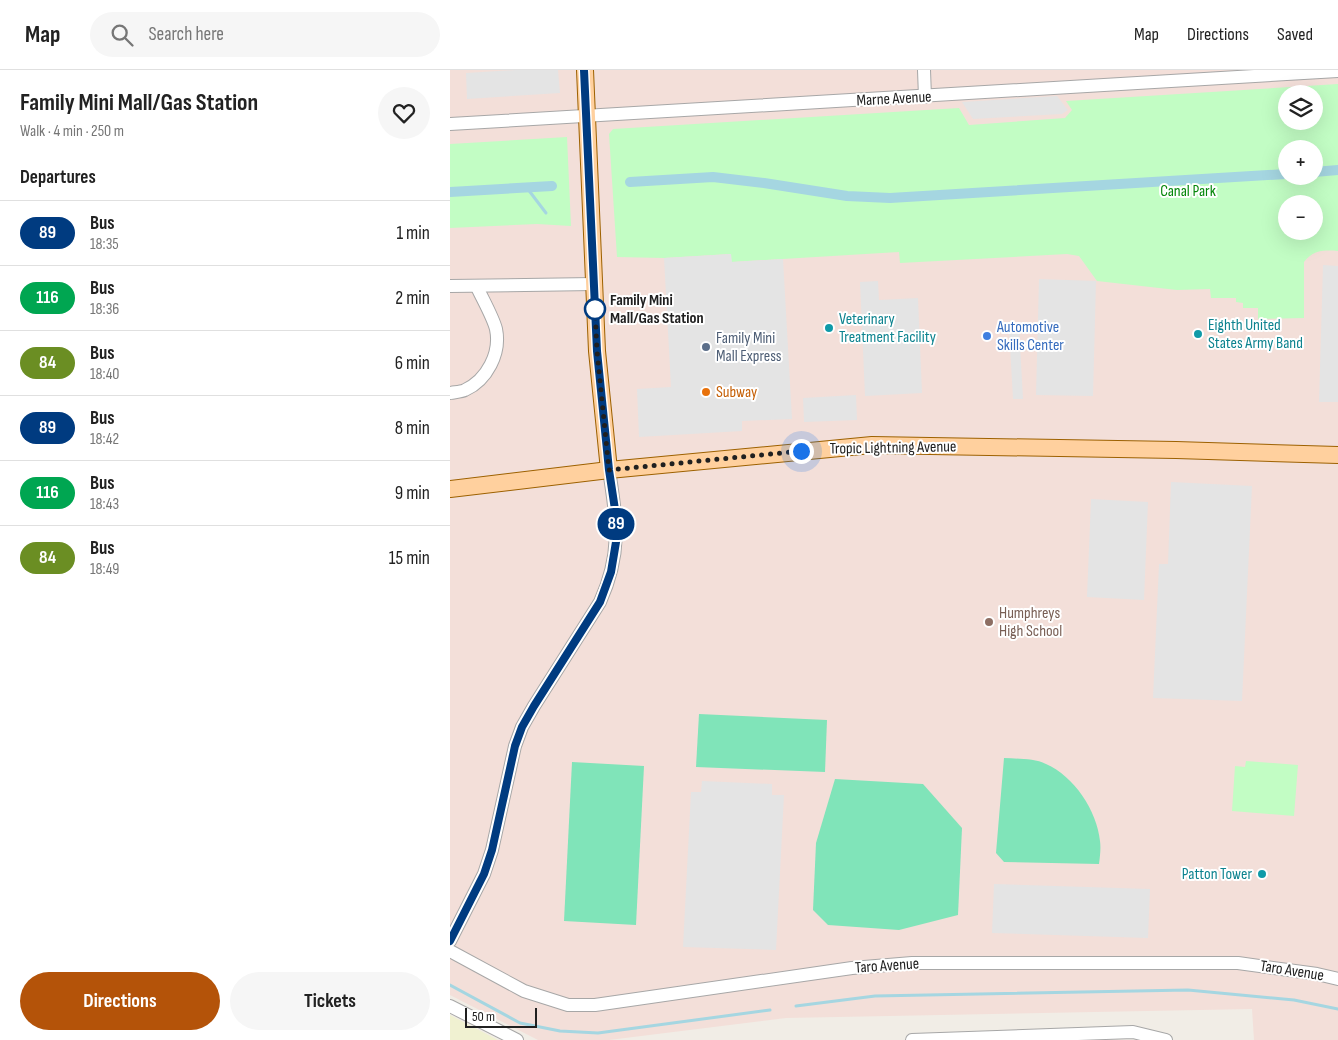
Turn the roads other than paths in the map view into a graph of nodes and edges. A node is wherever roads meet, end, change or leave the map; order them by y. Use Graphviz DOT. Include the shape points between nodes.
graph roads {
  1 [pos="584,70"];
  2 [pos="924,70"];
  3 [pos="1310,71"];
  4 [pos="1338,71"];
  5 [pos="925,97"];
  6 [pos="587,117"];
  7 [pos="450,124"];
  8 [pos="594,284"];
  9 [pos="450,286"];
  10 [pos="477,287"];
  11 [pos="450,394"];
  12 [pos="1338,455"];
  13 [pos="609,470"];
  14 [pos="450,489"];
  15 [pos="450,941"];
  16 [pos="450,951"];
  17 [pos="1338,979"];
  18 [pos="450,1006"];
  19 [pos="517,1040"];
  20 [pos="912,1040"];
  21 [pos="918,1040"];
  22 [pos="1166,1040"];
  1 -- 6 [label="main road"];
  2 -- 5 [label="street"];
  3 -- 4 [label="street, Marne Avenue"];
  3 -- 5 [label="street, Marne Avenue"];
  5 -- 6 [label="street, Marne Avenue"];
  6 -- 7 [label="street, Marne Avenue"];
  6 -- 8 [label="main road"];
  8 -- 10 [label="street"];
  8 -- 13 [label="main road"];
  9 -- 10 [label="street"];
  10 -- 11 [label="street" via="496,329 496,351 488,371 478,382"];
  12 -- 13 [label="main road, Tropic Lightning Avenue" via="872,445"];
  13 -- 14 [label="main road, Tropic Lightning Avenue"];
  13 -- 15 [label="street" via="617,536 608,584 522,727 484,874"];
  16 -- 17 [label="street, Taro Avenue" via="524,991 568,1005 912,963 1238,963"];
  18 -- 19 [label="street"];
  20 -- 21 [label="street"];
  21 -- 22 [label="street" via="1133,1032"];
}
